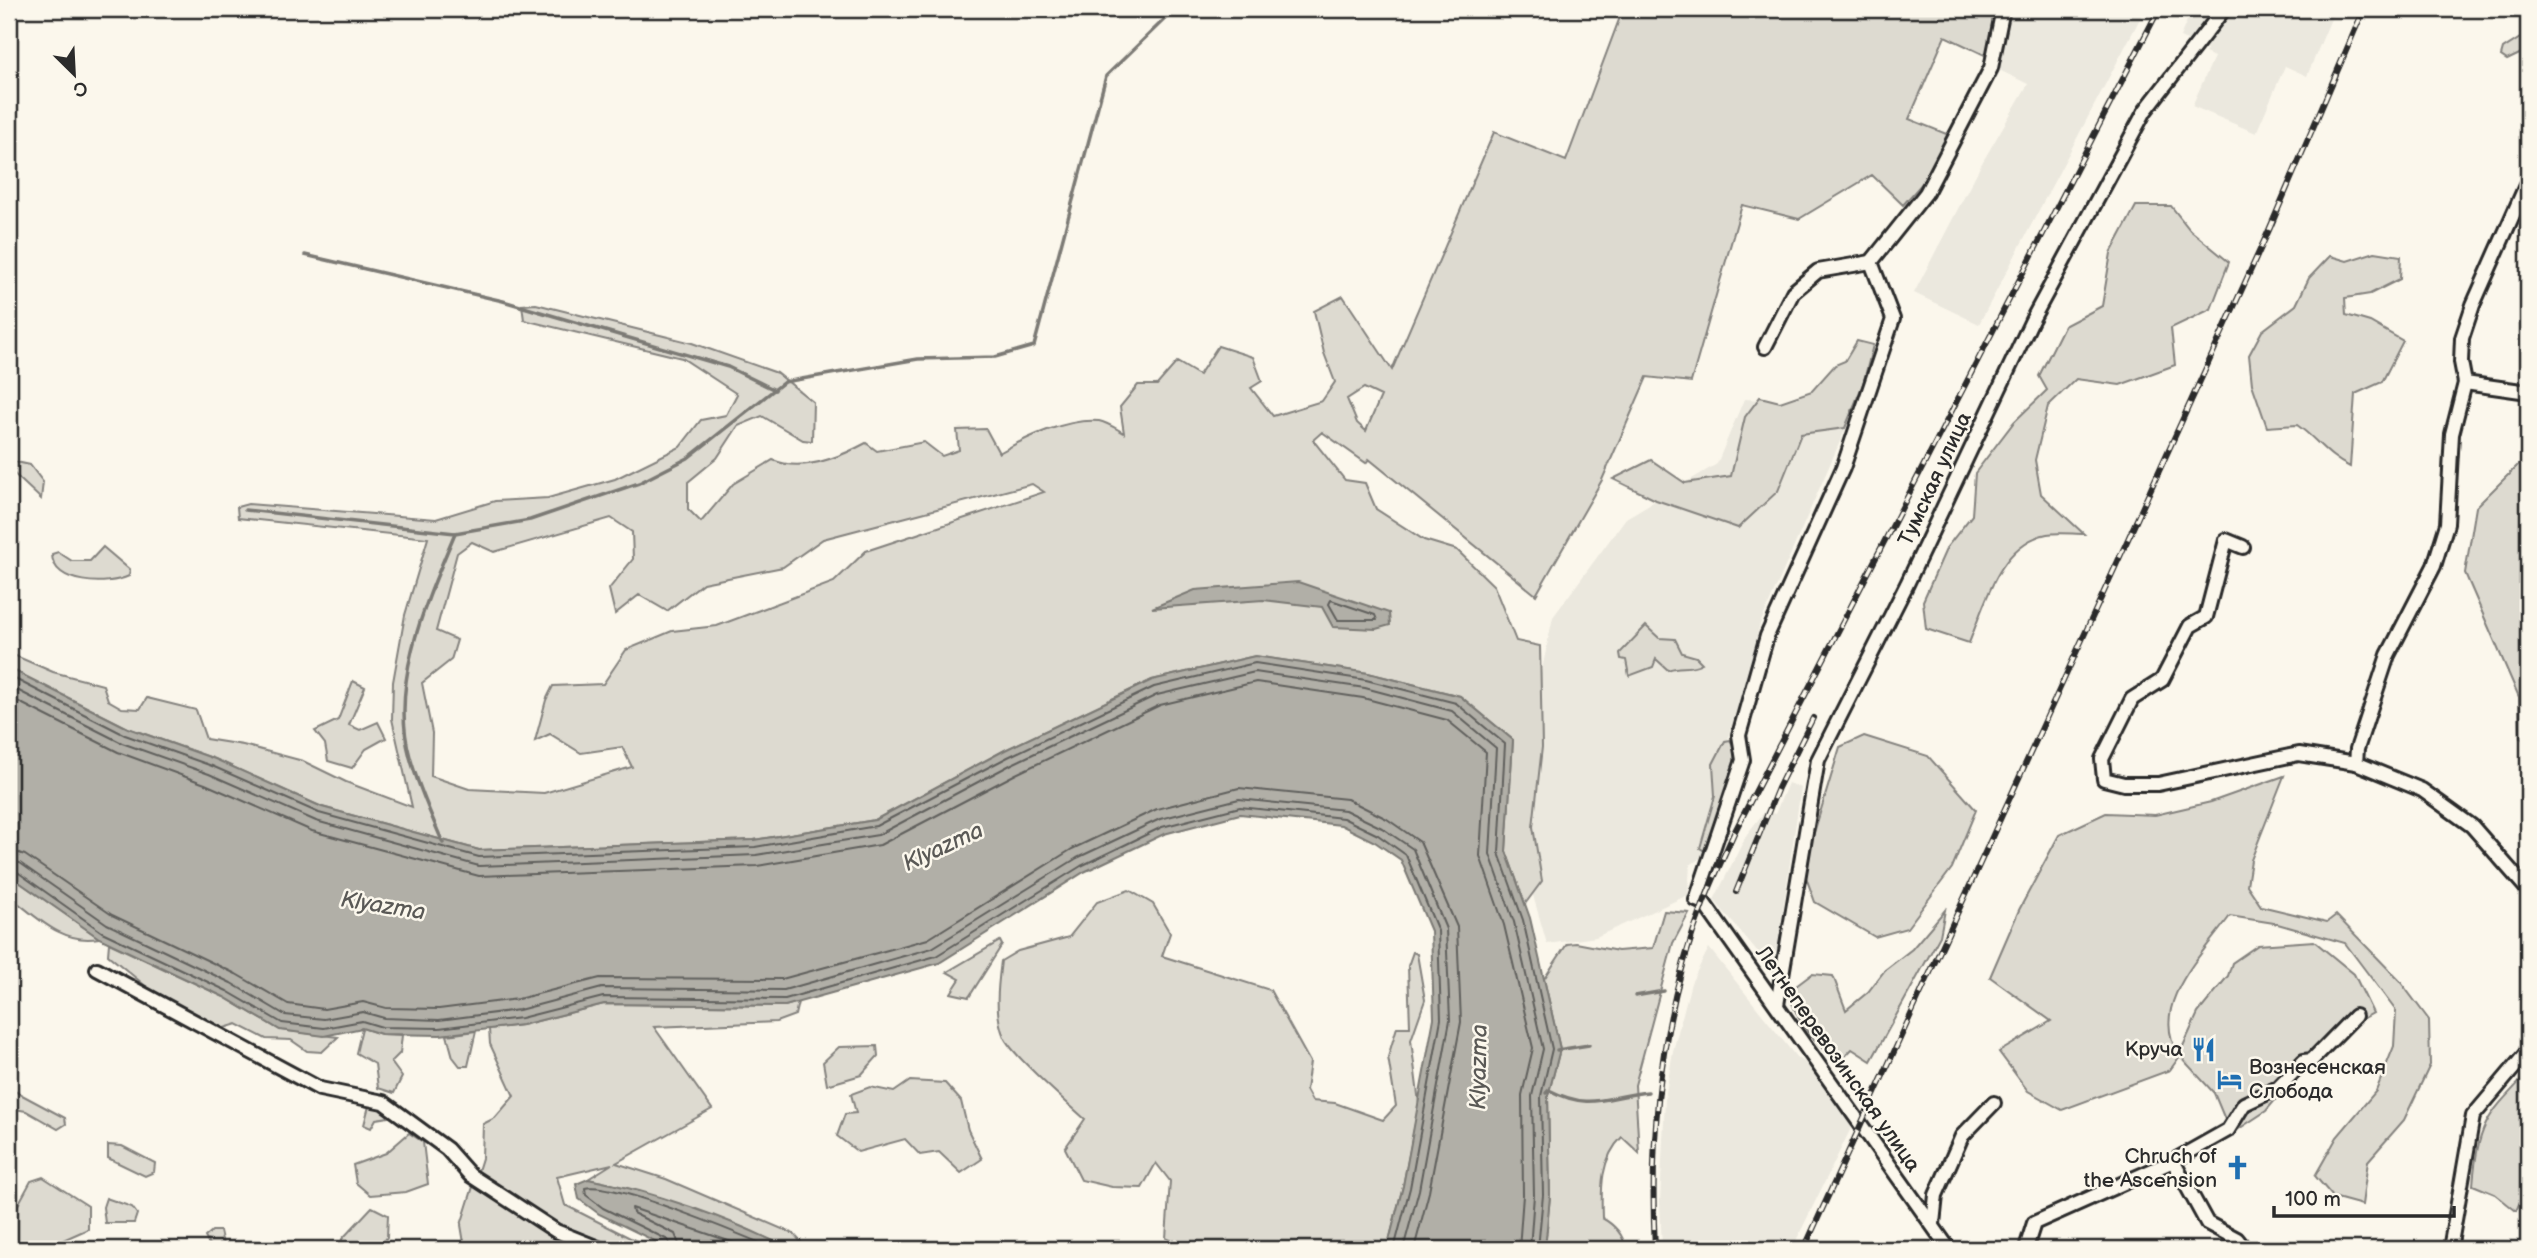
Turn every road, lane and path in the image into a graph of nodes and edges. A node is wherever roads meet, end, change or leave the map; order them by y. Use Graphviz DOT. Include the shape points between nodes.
graph roads {
  1 [pos="2003,9"];
  2 [pos="2224,9"];
  3 [pos="2528,181"];
  4 [pos="1871,262"];
  5 [pos="1765,347"];
  6 [pos="2465,383"];
  7 [pos="2528,392"];
  8 [pos="2243,547"];
  9 [pos="2356,764"];
  10 [pos="2528,890"];
  11 [pos="97,969"];
  12 [pos="1777,1004"];
  13 [pos="2355,1016"];
  14 [pos="2528,1051"];
  15 [pos="1994,1103"];
  16 [pos="2172,1161"];
  17 [pos="1933,1224"];
  18 [pos="2026,1248"];
  19 [pos="601,1249"];
  20 [pos="1949,1249"];
  21 [pos="2245,1249"];
  22 [pos="2450,1249"];
  1 -- 4 [label="street" via="1991,68 1926,192"];
  2 -- 12 [label="street, Тумская улица" via="2138,123 2032,320 1818,760"];
  3 -- 6 [label="street" via="2462,338"];
  4 -- 5 [label="street" via="1818,271 1793,292"];
  4 -- 12 [label="street, Летнеперевозинская улица" via="1893,319 1843,468 1767,636 1739,735 1743,760 1696,900 1703,902"];
  6 -- 7 [label="street"];
  6 -- 9 [label="street" via="2452,434 2447,524 2434,566 2388,655"];
  8 -- 9 [label="street" via="2226,540 2206,617 2190,626 2162,680 2132,699 2102,759 2104,779 2124,784 2158,783 2299,754"];
  9 -- 10 [label="street" via="2422,790 2472,826"];
  11 -- 19 [label="street" via="320,1089 383,1102 447,1149 470,1175 556,1231"];
  12 -- 17 [label="street, Летнеперевозинская улица"];
  13 -- 16 [label="street" via="2278,1088 2244,1104 2228,1130"];
  14 -- 22 [label="street" via="2473,1116"];
  15 -- 17 [label="street" via="1962,1136 1936,1195"];
  16 -- 18 [label="street" via="2034,1223"];
  16 -- 21 [label="street" via="2207,1223 2237,1239"];
  17 -- 20 [label="street, Летнеперевозинская улица"];
}
